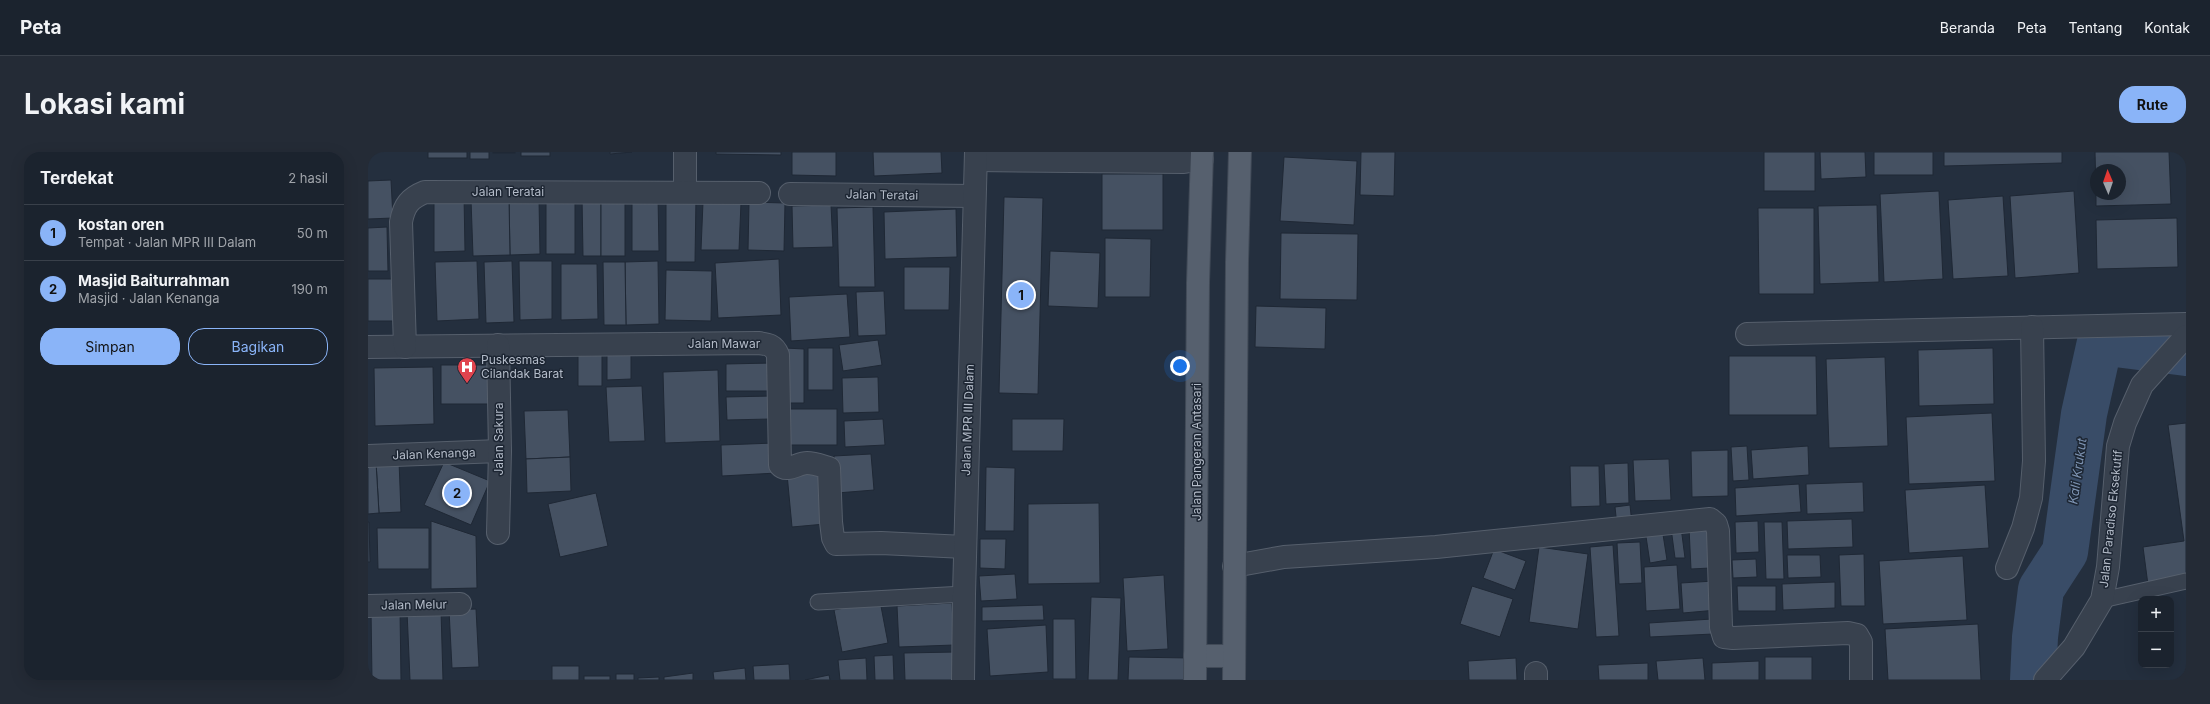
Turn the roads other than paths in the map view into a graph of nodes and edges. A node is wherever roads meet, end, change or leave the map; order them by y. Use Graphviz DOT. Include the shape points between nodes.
graph roads {
  1 [pos="685,152"];
  2 [pos="1240,152"];
  3 [pos="976,156"];
  4 [pos="1202,156"];
  5 [pos="685,192"];
  6 [pos="759,193"];
  7 [pos="790,194"];
  8 [pos="974,196"];
  9 [pos="2032,327"];
  10 [pos="2185,333"];
  11 [pos="1747,334"];
  12 [pos="498,345"];
  13 [pos="368,347"];
  14 [pos="405,348"];
  15 [pos="500,452"];
  16 [pos="368,456"];
  17 [pos="498,533"];
  18 [pos="965,547"];
  19 [pos="1234,566"];
  20 [pos="2007,568"];
  21 [pos="2186,581"];
  22 [pos="964,594"];
  23 [pos="2102,600"];
  24 [pos="818,602"];
  25 [pos="460,604"];
  26 [pos="368,606"];
  27 [pos="1196,656"];
  28 [pos="1234,656"];
  29 [pos="963,680"];
  30 [pos="1195,680"];
  31 [pos="1234,680"];
  32 [pos="1861,680"];
  33 [pos="2045,680"];
  1 -- 5 [label="street"];
  2 -- 19 [label="main road"];
  3 -- 4 [label="street, Jalan MPR III Dalam" via="1184,162"];
  3 -- 8 [label="street, Jalan MPR III Dalam"];
  4 -- 27 [label="main road, Jalan Pangeran Antasari" via="1198,283"];
  5 -- 6 [label="street, Jalan Teratai"];
  5 -- 14 [label="street, Jalan Teratai" via="425,192 413,197 404,208 401,222"];
  7 -- 8 [label="street, Jalan Teratai"];
  8 -- 18 [label="street, Jalan MPR III Dalam"];
  9 -- 10 [label="street"];
  9 -- 11 [label="street"];
  9 -- 20 [label="street" via="2034,461 2031,498 2023,528"];
  10 -- 23 [label="street, Jalan Paradiso Eksekutif" via="2142,385 2125,422 2118,446 2108,567"];
  12 -- 14 [label="street, Jalan Mawar"];
  12 -- 15 [label="street, Jalan Sakura"];
  12 -- 18 [label="street, Jalan Mawar" via="771,345 778,355 780,465 790,468 808,463 829,468 831,522 836,544 881,543"];
  13 -- 14 [label="street, Jalan Mawar"];
  15 -- 16 [label="street, Jalan Kenanga"];
  15 -- 17 [label="street, Jalan Sakura"];
  18 -- 22 [label="street, Jalan MPR III Dalam"];
  19 -- 28 [label="main road"];
  19 -- 32 [label="street" via="1284,557 1436,547 1710,519 1716,524 1718,531 1721,627 1724,637 1848,633 1857,635 1861,642"];
  21 -- 23 [label="lane"];
  22 -- 24 [label="lane"];
  22 -- 29 [label="street, Jalan MPR III Dalam"];
  23 -- 33 [label="street, Jalan Paradiso Eksekutif" via="2074,648"];
  25 -- 26 [label="street, Jalan Melur"];
  27 -- 28 [label="main road"];
  27 -- 30 [label="main road, Jalan Pangeran Antasari"];
  28 -- 31 [label="main road"];
}
